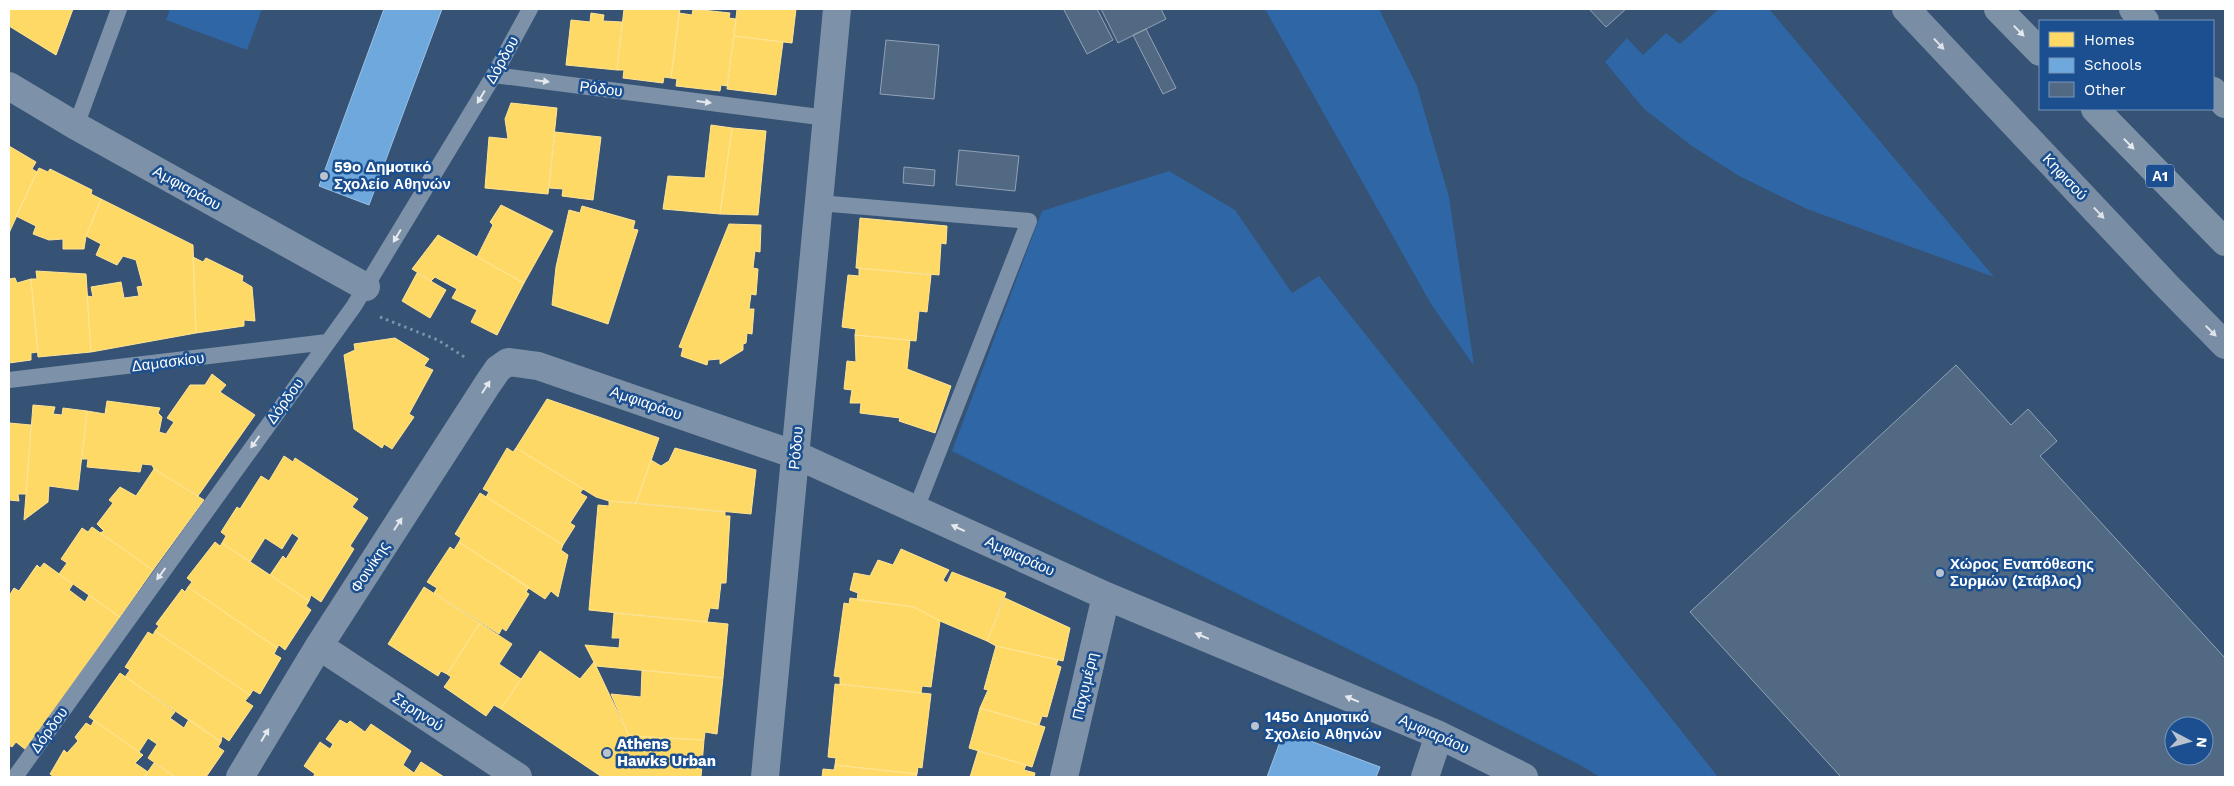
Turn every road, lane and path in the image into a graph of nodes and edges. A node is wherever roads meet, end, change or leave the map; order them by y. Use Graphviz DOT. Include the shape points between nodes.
graph roads {
  1 [pos="119,9"];
  2 [pos="530,9"];
  3 [pos="838,9"];
  4 [pos="1906,9"];
  5 [pos="1998,9"];
  6 [pos="2133,9"];
  7 [pos="2144,20"];
  8 [pos="2039,51"];
  9 [pos="494,75"];
  10 [pos="9,86"];
  11 [pos="2214,92"];
  12 [pos="2225,104"];
  13 [pos="2096,110"];
  14 [pos="827,118"];
  15 [pos="76,126"];
  16 [pos="819,203"];
  17 [pos="2225,242"];
  18 [pos="360,296"];
  19 [pos="327,342"];
  20 [pos="2225,345"];
  21 [pos="508,362"];
  22 [pos="9,380"];
  23 [pos="487,385"];
  24 [pos="796,455"];
  25 [pos="916,509"];
  26 [pos="1106,596"];
  27 [pos="319,646"];
  28 [pos="1439,735"];
  29 [pos="15,777"];
  30 [pos="240,777"];
  31 [pos="518,777"];
  32 [pos="765,777"];
  33 [pos="1064,777"];
  34 [pos="1424,777"];
  35 [pos="1524,777"];
  1 -- 15 [label="lane"];
  2 -- 9 [label="lane, Δόρδου"];
  3 -- 14 [label="street, Ρόδου"];
  4 -- 20 [label="main road, Κηφισού, one-way"];
  5 -- 8 [label="highway, one-way"];
  6 -- 7 [label="highway"];
  9 -- 14 [label="lane, Ρόδου, one-way"];
  9 -- 18 [label="lane, Δόρδου, one-way"];
  10 -- 15 [label="street, Αμφιαράου"];
  11 -- 12 [label="highway"];
  13 -- 17 [label="highway, Α1, one-way"];
  14 -- 16 [label="street, Ρόδου"];
  15 -- 18 [label="street, Αμφιαράου"];
  16 -- 24 [label="street, Ρόδου"];
  16 -- 25 [label="lane" via="1029,221"];
  18 -- 19 [label="lane, Δόρδου"];
  18 -- 23 [label="path" via="472,361"];
  19 -- 22 [label="lane, Δαμασκίου"];
  19 -- 29 [label="lane, Δόρδου, one-way"];
  21 -- 23 [label="street, Φοινίκης" via="498,369"];
  21 -- 24 [label="street, Αμφιαράου" via="538,366"];
  27 -- 23 [label="street, Φοινίκης, one-way"];
  24 -- 25 [label="street, Αμφιαράου"];
  24 -- 32 [label="street, Ρόδου"];
  26 -- 25 [label="street, Αμφιαράου, one-way"];
  28 -- 26 [label="street, Αμφιαράου, one-way"];
  26 -- 33 [label="street, Παχυμέρη"];
  30 -- 27 [label="street, Φοινίκης, one-way"];
  27 -- 31 [label="street, Σερηνού"];
  28 -- 34 [label="street"];
  28 -- 35 [label="street, Αμφιαράου"];
}
